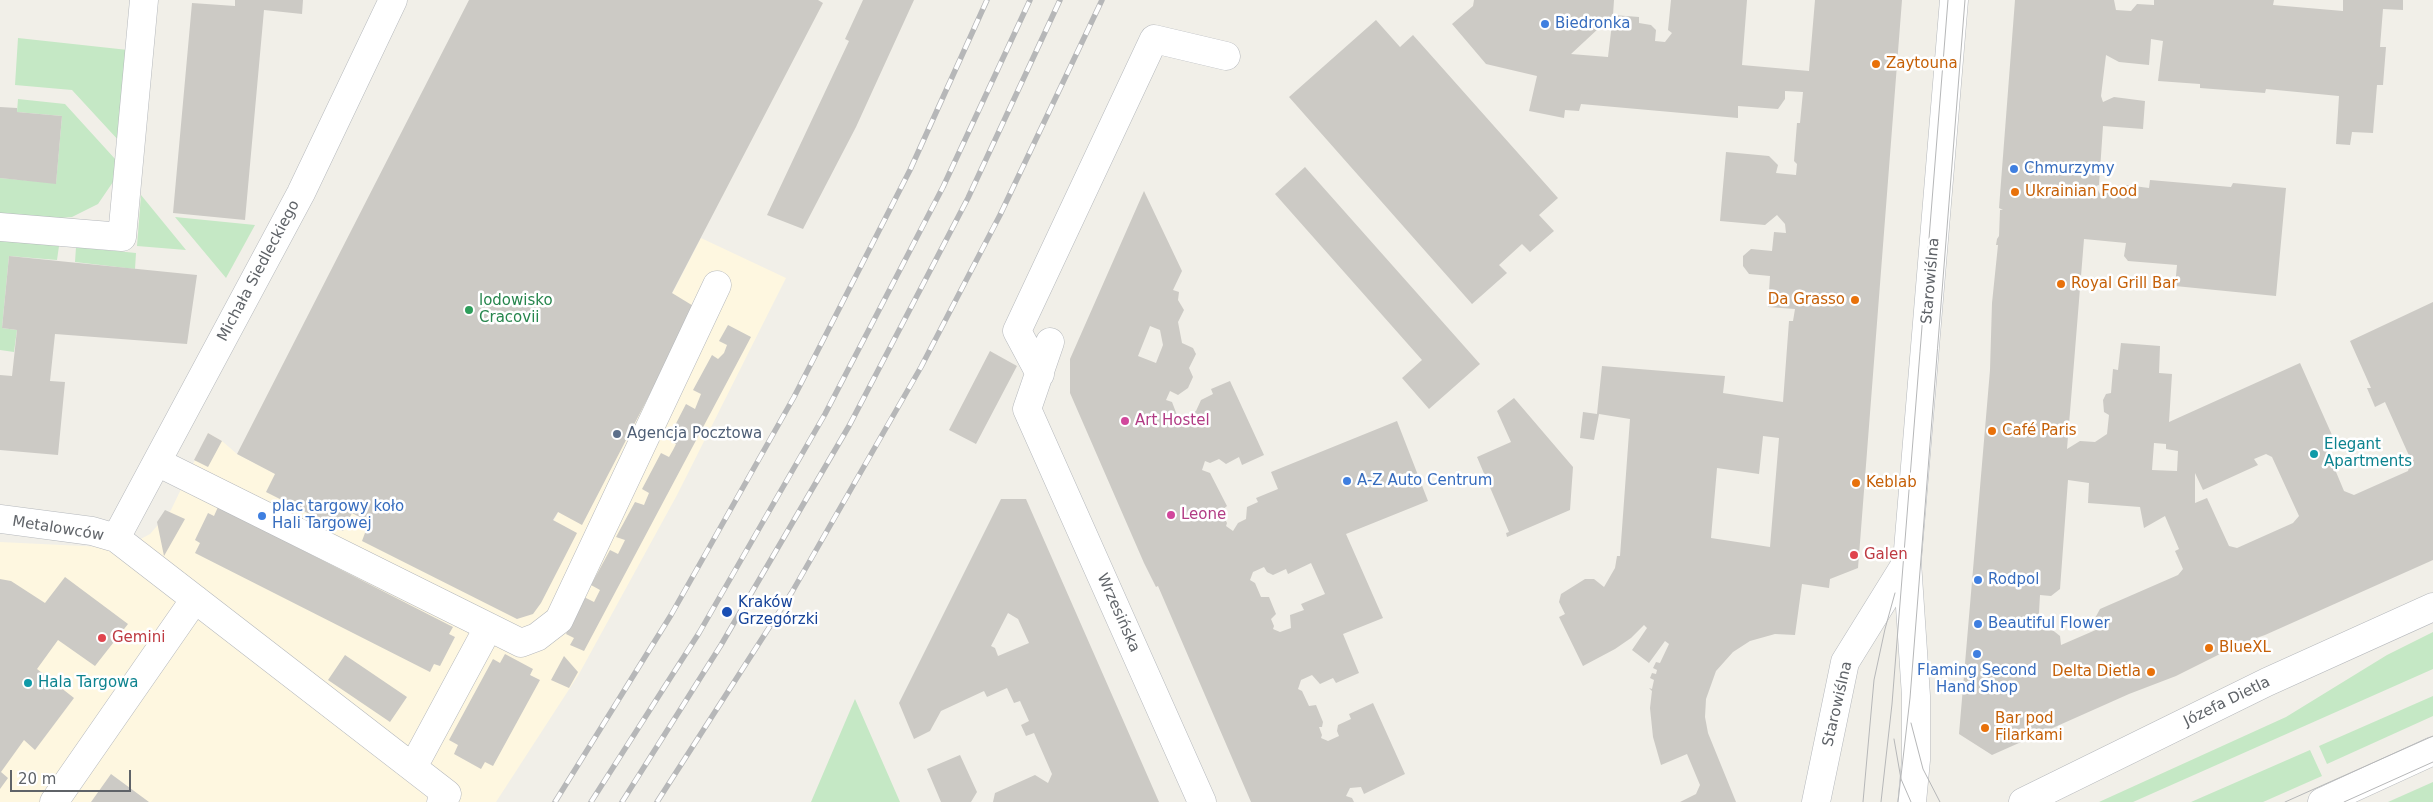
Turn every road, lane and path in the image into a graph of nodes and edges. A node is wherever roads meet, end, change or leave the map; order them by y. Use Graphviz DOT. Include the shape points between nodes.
graph roads {
  1 [pos="144,0"];
  2 [pos="393,0"];
  3 [pos="1954,0"];
  4 [pos="1226,56"];
  5 [pos="0,227"];
  6 [pos="717,285"];
  7 [pos="1050,342"];
  8 [pos="1040,374"];
  9 [pos="157,462"];
  10 [pos="0,520"];
  11 [pos="116,538"];
  12 [pos="1907,562"];
  13 [pos="195,599"];
  14 [pos="2433,606"];
  15 [pos="488,628"];
  16 [pos="2433,751"];
  17 [pos="413,767"];
  18 [pos="444,798"];
  19 [pos="54,802"];
  20 [pos="1202,802"];
  21 [pos="1816,802"];
  22 [pos="1912,802"];
  23 [pos="2023,802"];
  24 [pos="2322,802"];
  1 -- 5 [label="street" via="122,237"];
  2 -- 9 [label="street, Michała Siedleckiego" via="300,193"];
  3 -- 12 [label="street, Starowiślna"];
  4 -- 8 [label="street" via="1154,39 1017,331"];
  6 -- 15 [label="street" via="559,620 537,637 522,643"];
  7 -- 8 [label="street"];
  8 -- 20 [label="street, Wrzesińska" via="1027,409"];
  9 -- 11 [label="street, Michała Siedleckiego"];
  9 -- 15 [label="street"];
  10 -- 11 [label="street, Metalowców" via="92,531"];
  11 -- 13 [label="street"];
  12 -- 21 [label="street, Starowiślna" via="1845,662"];
  12 -- 22 [label="street, Starowiślna" via="1916,696"];
  13 -- 17 [label="street"];
  13 -- 19 [label="street"];
  14 -- 23 [label="street, Józefa Dietla" via="2267,682"];
  15 -- 17 [label="street"];
  16 -- 24 [label="street"];
  17 -- 18 [label="street"];
}
